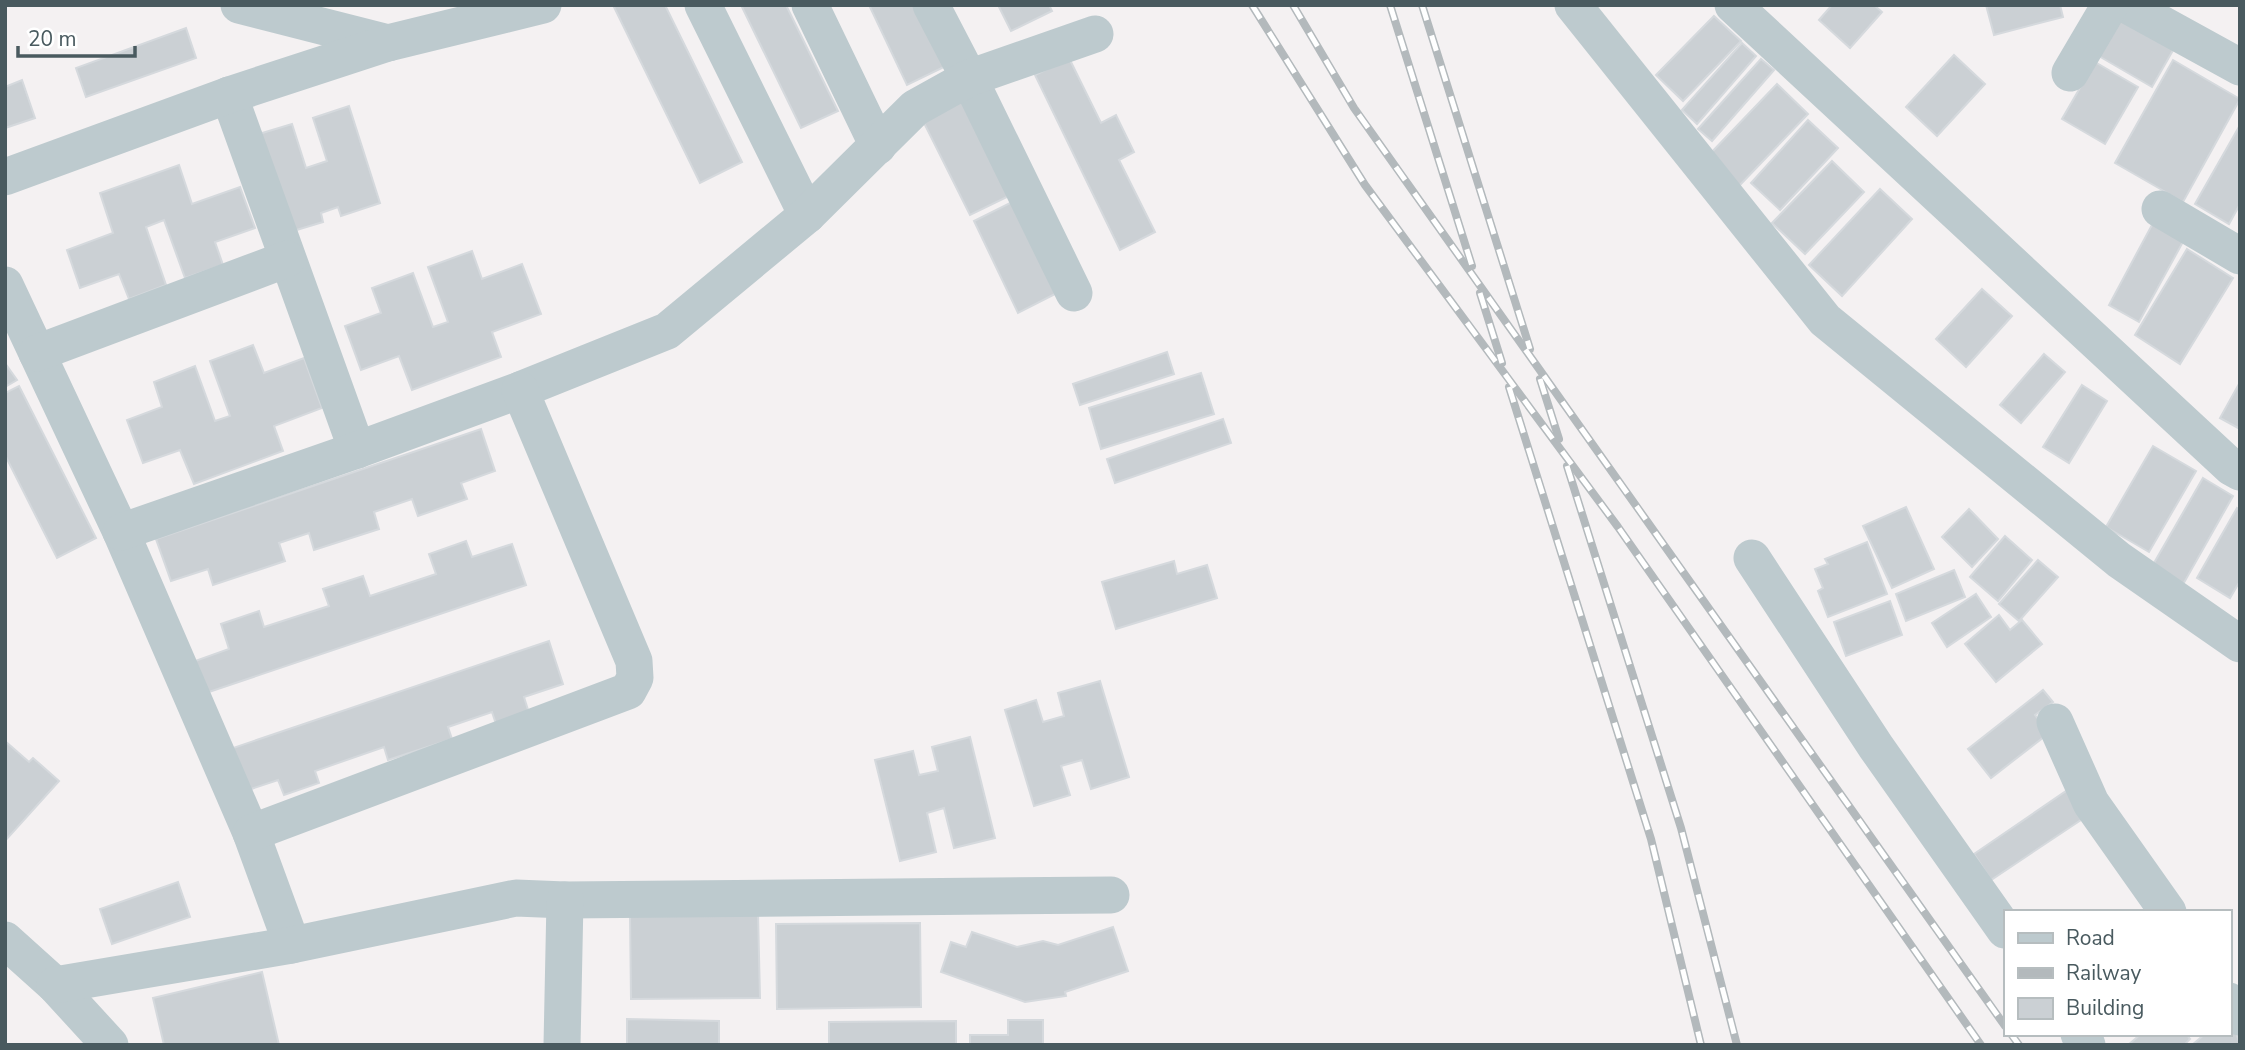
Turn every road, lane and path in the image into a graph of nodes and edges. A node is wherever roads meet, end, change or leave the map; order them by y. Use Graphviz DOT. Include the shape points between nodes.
graph roads {
  1 [pos="239,5"];
  2 [pos="543,5"];
  3 [pos="703,5"];
  4 [pos="810,5"];
  5 [pos="931,5"];
  6 [pos="1573,5"];
  7 [pos="1733,5"];
  8 [pos="2110,5"];
  9 [pos="2127,5"];
  10 [pos="1094,34"];
  11 [pos="388,43"];
  12 [pos="2240,67"];
  13 [pos="2070,73"];
  14 [pos="969,78"];
  15 [pos="229,95"];
  16 [pos="878,146"];
  17 [pos="5,177"];
  18 [pos="2160,209"];
  19 [pos="807,215"];
  20 [pos="2240,256"];
  21 [pos="287,259"];
  22 [pos="5,285"];
  23 [pos="1074,293"];
  24 [pos="37,353"];
  25 [pos="520,390"];
  26 [pos="357,450"];
  27 [pos="2240,472"];
  28 [pos="121,532"];
  29 [pos="1752,558"];
  30 [pos="2240,644"];
  31 [pos="2055,722"];
  32 [pos="251,833"];
  33 [pos="1111,895"];
  34 [pos="565,900"];
  35 [pos="2167,910"];
  36 [pos="2004,929"];
  37 [pos="5,940"];
  38 [pos="292,945"];
  39 [pos="55,985"];
  40 [pos="110,1045"];
  41 [pos="562,1045"];
  1 -- 11 [label="street"];
  2 -- 11 [label="street"];
  3 -- 19 [label="street"];
  4 -- 16 [label="street"];
  5 -- 14 [label="street"];
  6 -- 30 [label="street" via="1825,320 2119,560"];
  7 -- 27 [label="street"];
  8 -- 13 [label="street"];
  9 -- 12 [label="street"];
  10 -- 14 [label="street"];
  11 -- 15 [label="street"];
  14 -- 16 [label="street" via="915,108"];
  14 -- 23 [label="street"];
  15 -- 17 [label="street"];
  15 -- 21 [label="street"];
  16 -- 19 [label="street"];
  18 -- 20 [label="street"];
  19 -- 25 [label="street" via="667,331"];
  21 -- 24 [label="street"];
  21 -- 26 [label="street"];
  22 -- 24 [label="street"];
  24 -- 28 [label="street"];
  25 -- 26 [label="street"];
  25 -- 32 [label="street" via="634,661 635,678 628,691"];
  26 -- 28 [label="street"];
  28 -- 32 [label="street"];
  29 -- 36 [label="street" via="1875,747"];
  31 -- 35 [label="street" via="2091,803"];
  32 -- 38 [label="street"];
  33 -- 34 [label="street"];
  34 -- 38 [label="street" via="516,898"];
  34 -- 41 [label="street"];
  37 -- 39 [label="street"];
  38 -- 39 [label="street"];
  39 -- 40 [label="street"];
}
